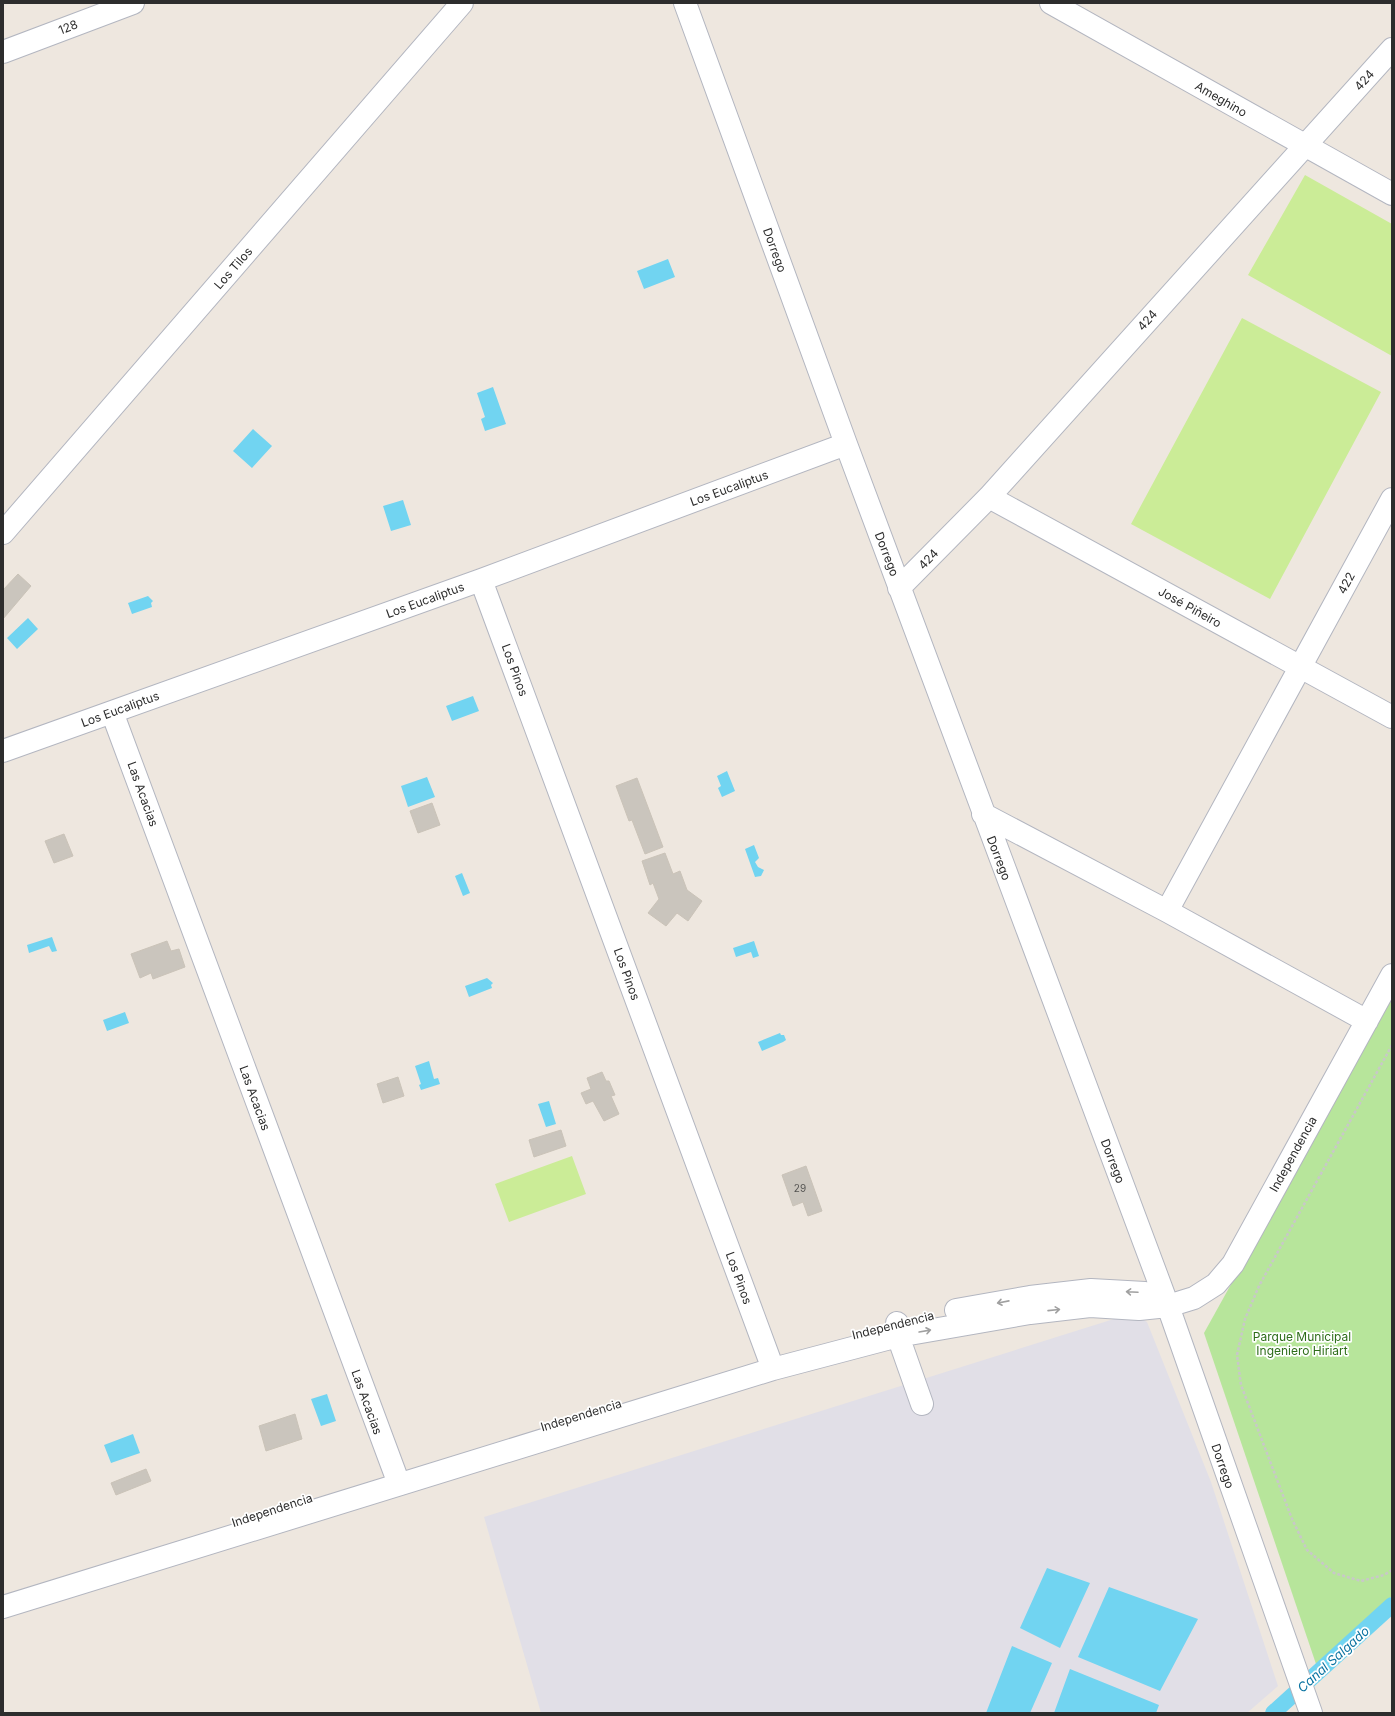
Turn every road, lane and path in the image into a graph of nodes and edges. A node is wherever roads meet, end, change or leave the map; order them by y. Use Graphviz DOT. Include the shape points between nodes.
graph roads {
  1 [pos="133,3"];
  2 [pos="462,3"];
  3 [pos="685,3"];
  4 [pos="1051,3"];
  5 [pos="1392,49"];
  6 [pos="3,52"];
  7 [pos="1304,146"];
  8 [pos="1392,194"];
  9 [pos="846,444"];
  10 [pos="989,497"];
  11 [pos="1392,499"];
  12 [pos="3,533"];
  13 [pos="481,580"];
  14 [pos="899,588"];
  15 [pos="1299,666"];
  16 [pos="112,712"];
  17 [pos="1392,717"];
  18 [pos="3,751"];
  19 [pos="983,814"];
  20 [pos="1167,911"];
  21 [pos="1392,975"];
  22 [pos="1367,1021"];
  23 [pos="1392,1045"];
  24 [pos="1168,1306"];
  25 [pos="897,1329"];
  26 [pos="771,1364"];
  27 [pos="922,1404"];
  28 [pos="396,1477"];
  29 [pos="1392,1570"];
  30 [pos="3,1596"];
  31 [pos="3,1607"];
  32 [pos="1309,1708"];
  1 -- 6 [label="street, 128"];
  2 -- 12 [label="street, Los Tilos"];
  3 -- 9 [label="street, Dorrego"];
  4 -- 7 [label="street, Ameghino"];
  5 -- 7 [label="street, 424"];
  7 -- 8 [label="street, Ameghino"];
  7 -- 10 [label="street, 424"];
  9 -- 13 [label="street, Los Eucaliptus"];
  9 -- 14 [label="street, Dorrego"];
  10 -- 14 [label="street, 424"];
  10 -- 15 [label="street, José Piñeiro"];
  11 -- 15 [label="street, 422"];
  13 -- 16 [label="street, Los Eucaliptus"];
  13 -- 26 [label="street, Los Pinos"];
  14 -- 19 [label="street, Dorrego"];
  15 -- 17 [label="street, José Piñeiro"];
  15 -- 20 [label="street, 422"];
  16 -- 18 [label="street, Los Eucaliptus"];
  16 -- 28 [label="street, Las Acacias"];
  19 -- 20 [label="street"];
  19 -- 24 [label="street, Dorrego"];
  20 -- 22 [label="street"];
  21 -- 22 [label="street, Independencia"];
  22 -- 24 [label="street, Independencia" via="1233,1264 1216,1284 1194,1298"];
  23 -- 29 [label="path" via="1259,1286 1245,1319 1237,1355 1241,1385 1292,1519 1307,1550 1334,1573 1361,1581 1384,1575"];
  24 -- 25 [label="street, Independencia" via="1145,1293 1091,1290 1030,1297"];
  24 -- 32 [label="street, Dorrego"];
  25 -- 26 [label="street, Independencia"];
  25 -- 27 [label="street"];
  26 -- 28 [label="street, Independencia"];
  28 -- 30 [label="street, Independencia"];
  28 -- 31 [label="street, Independencia"];
}
